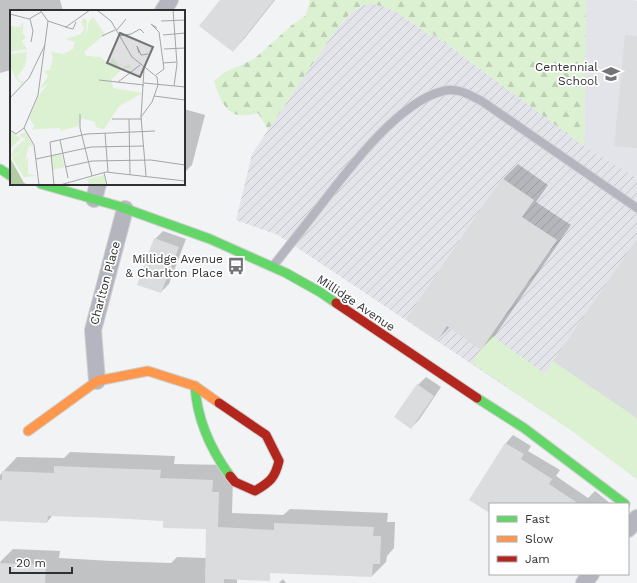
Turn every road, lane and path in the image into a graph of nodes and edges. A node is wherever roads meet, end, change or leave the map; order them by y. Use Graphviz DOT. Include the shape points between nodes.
graph roads {
  1 [pos="170,0"];
  2 [pos="164,10"];
  3 [pos="48,185"];
  4 [pos="96,192"];
  5 [pos="637,208"];
  6 [pos="125,209"];
  7 [pos="272,267"];
  8 [pos="97,381"];
  9 [pos="195,386"];
  10 [pos="28,431"];
  11 [pos="624,503"];
  12 [pos="629,507"];
  13 [pos="637,513"];
  14 [pos="637,518"];
  15 [pos="629,528"];
  16 [pos="590,575"];
  17 [pos="584,583"];
  1 -- 2 [label="street"];
  3 -- 4 [label="street, Millidge Avenue"];
  4 -- 6 [label="street, Millidge Avenue"];
  5 -- 7 [label="lane" via="483,102 468,93 443,91 413,105 358,156"];
  6 -- 7 [label="street, Millidge Avenue" via="210,239"];
  6 -- 8 [label="street, Charlton Place" via="93,330"];
  7 -- 11 [label="street, Millidge Avenue" via="320,292 524,428"];
  8 -- 9 [label="street" via="148,371"];
  8 -- 10 [label="street"];
  9 -- 9 [label="street" via="196,400 206,435 235,482 255,491 269,483 276,473 278,461 266,435"];
  12 -- 13 [label="street"];
  14 -- 15 [label="street"];
  16 -- 17 [label="street"];
}
